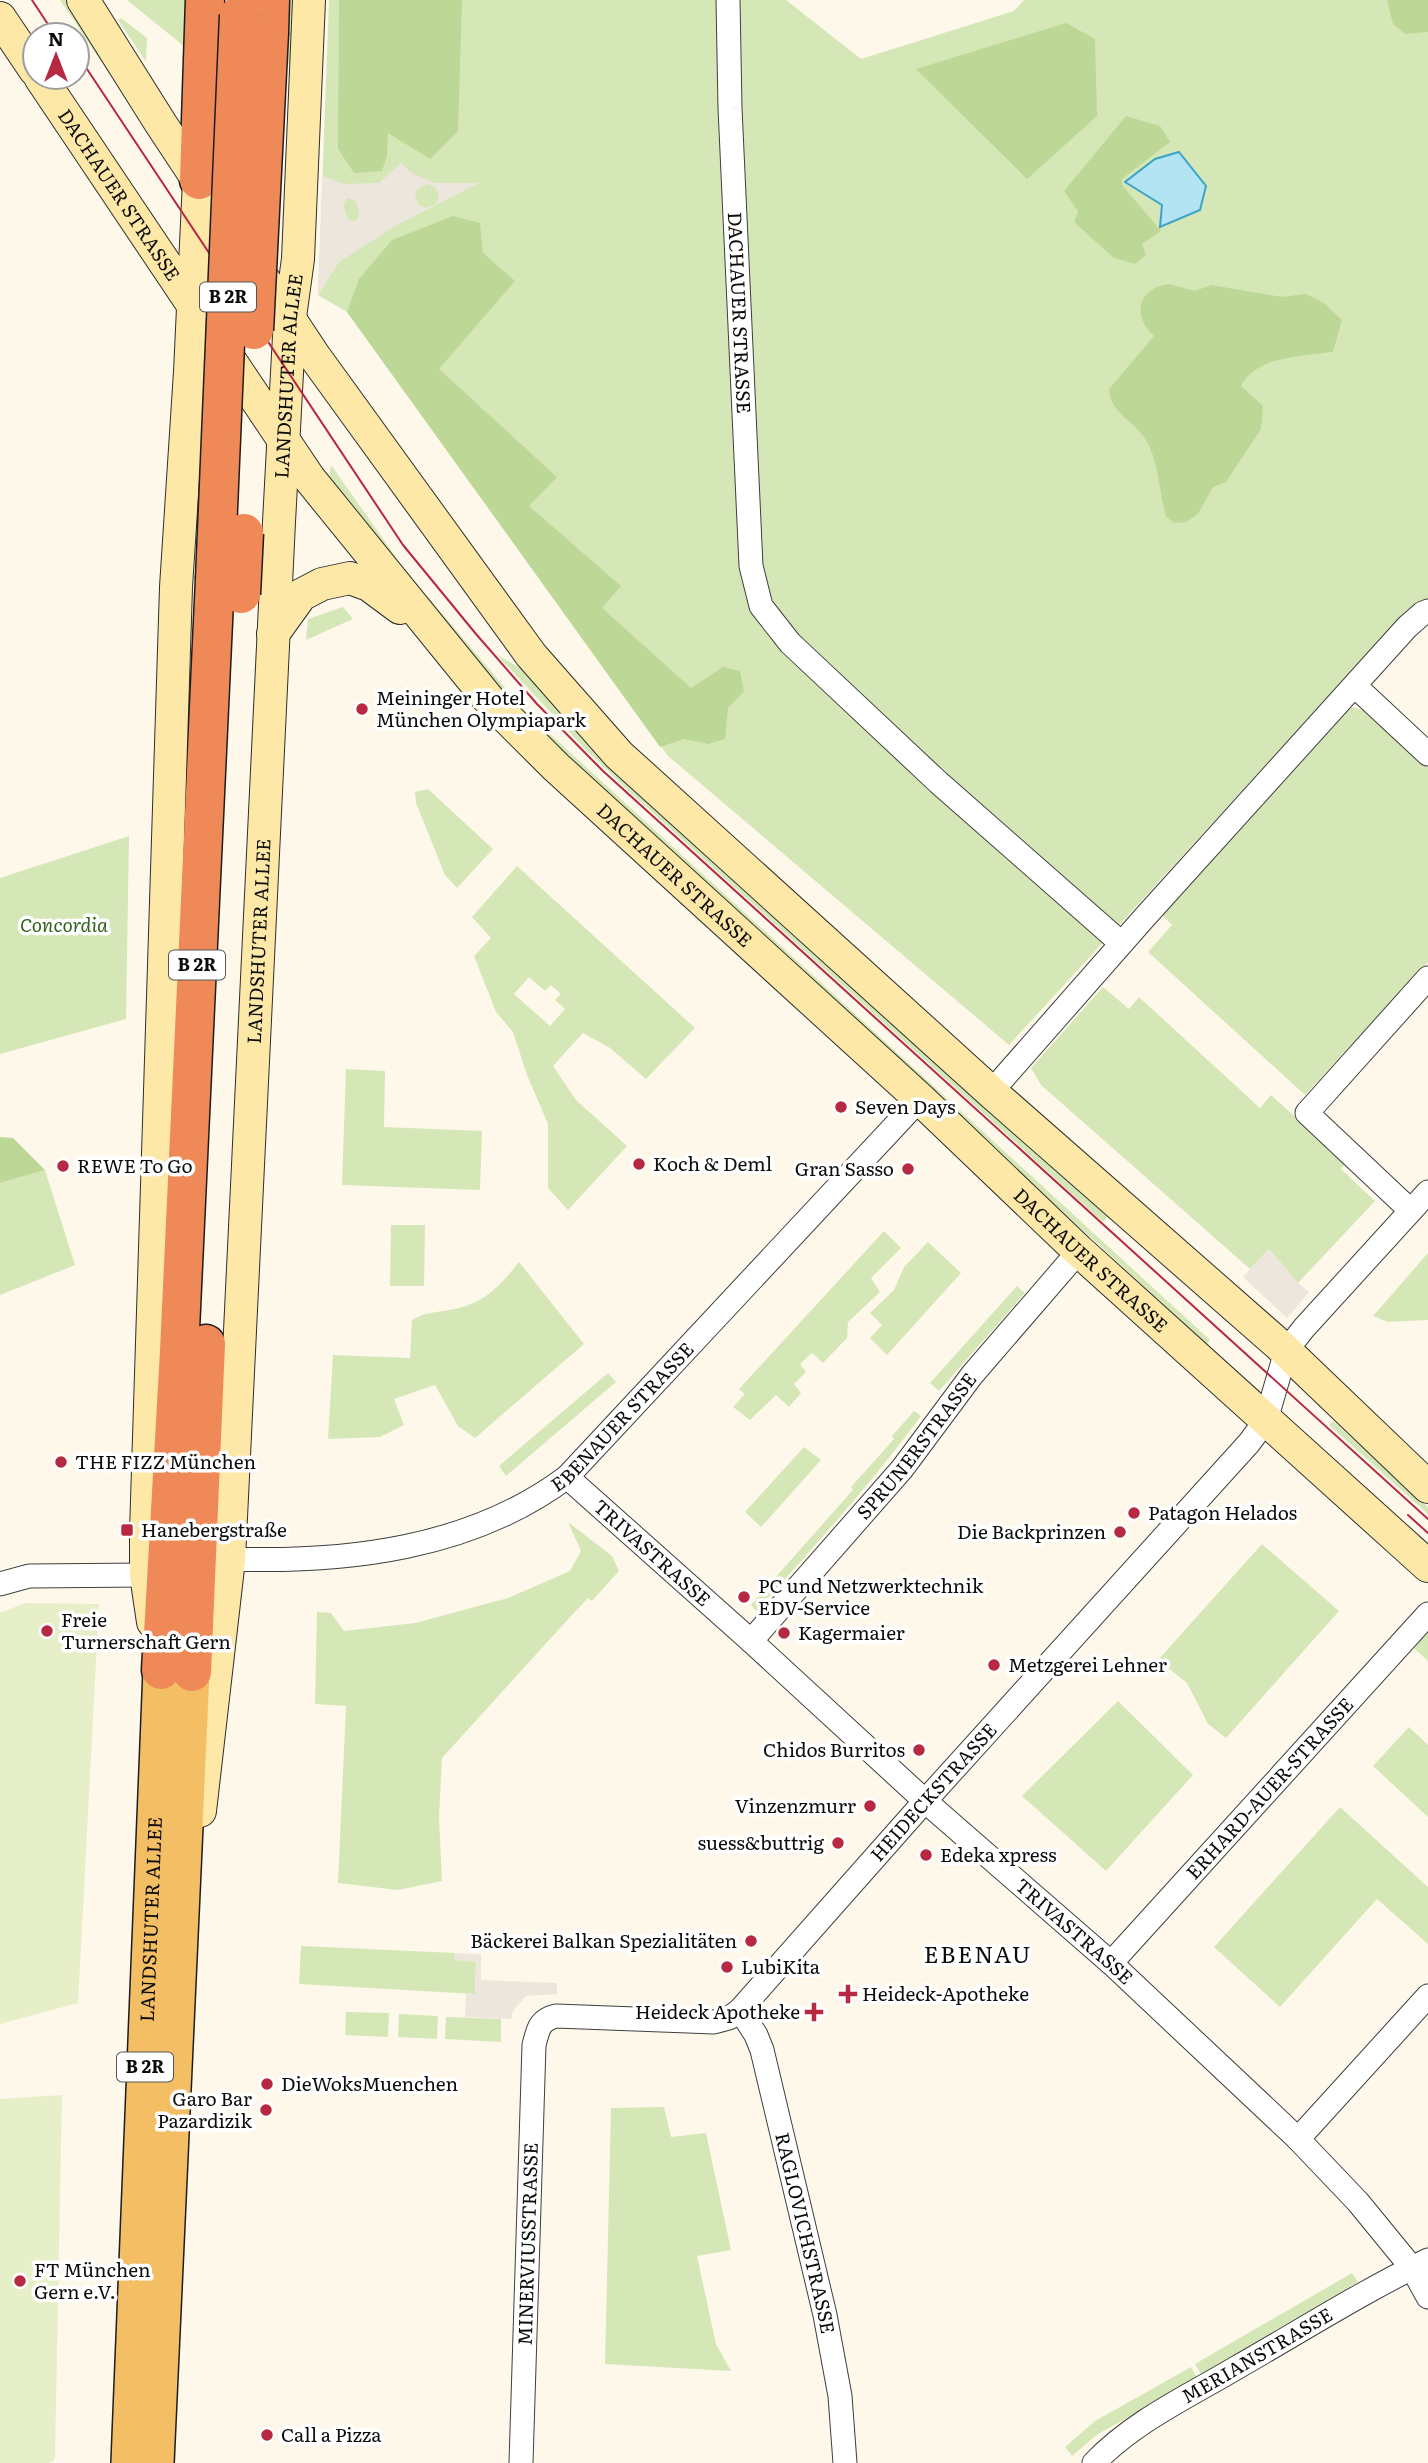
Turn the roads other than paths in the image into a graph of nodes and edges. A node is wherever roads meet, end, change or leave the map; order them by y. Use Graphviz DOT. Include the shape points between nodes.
graph roads {
  1 [pos="83,0"];
  2 [pos="309,0"];
  3 [pos="728,0"];
  4 [pos="245,9"];
  5 [pos="0,18"];
  6 [pos="21,49"];
  7 [pos="49,91"];
  8 [pos="199,180"];
  9 [pos="193,304"];
  10 [pos="290,317"];
  11 [pos="284,439"];
  12 [pos="1428,611"];
  13 [pos="433,632"];
  14 [pos="273,634"];
  15 [pos="1355,686"];
  16 [pos="1428,754"];
  17 [pos="1121,943"];
  18 [pos="1428,978"];
  19 [pos="991,1092"];
  20 [pos="920,1099"];
  21 [pos="1428,1192"];
  22 [pos="1410,1210"];
  23 [pos="1079,1251"];
  24 [pos="1286,1351"];
  25 [pos="1266,1420"];
  26 [pos="567,1477"];
  27 [pos="1428,1487"];
  28 [pos="229,1559"];
  29 [pos="1428,1566"];
  30 [pos="146,1575"];
  31 [pos="0,1584"];
  32 [pos="1428,1614"];
  33 [pos="751,1641"];
  34 [pos="177,1671"];
  35 [pos="925,1801"];
  36 [pos="184,1882"];
  37 [pos="1111,1963"];
  38 [pos="1428,1996"];
  39 [pos="740,2010"];
  40 [pos="539,2026"];
  41 [pos="1298,2139"];
  42 [pos="1420,2264"];
  43 [pos="1428,2297"];
  44 [pos="129,2463"];
  45 [pos="156,2463"];
  46 [pos="521,2463"];
  47 [pos="845,2463"];
  48 [pos="1094,2463"];
  1 -- 8 [label="main road"];
  2 -- 10 [label="main road, LANDSHUTER ALLEE" via="298,259"];
  3 -- 17 [label="street, DACHAUER STRASSE" via="751,566 761,606 789,643"];
  4 -- 8 [label="highway"];
  4 -- 34 [label="highway, LANDSHUTER ALLEE / B 2R, bridge" via="228,587 180,1323"];
  5 -- 6 [label="main road"];
  7 -- 9 [label="main road, DACHAUER STRASSE"];
  8 -- 9 [label="main road, LANDSHUTER ALLEE"];
  8 -- 10 [label="main road"];
  9 -- 10 [label="main road"];
  9 -- 11 [label="main road, DACHAUER STRASSE"];
  9 -- 30 [label="main road, LANDSHUTER ALLEE" via="175,615"];
  10 -- 11 [label="main road, LANDSHUTER ALLEE"];
  10 -- 19 [label="main road" via="531,655 619,755"];
  11 -- 13 [label="main road, DACHAUER STRASSE" via="309,478"];
  11 -- 14 [label="main road, LANDSHUTER ALLEE"];
  12 -- 15 [label="street" via="1407,627"];
  13 -- 14 [label="main road" via="369,585 350,578 322,584 301,595"];
  13 -- 20 [label="main road, DACHAUER STRASSE" via="490,701 556,767"];
  14 -- 28 [label="main road, LANDSHUTER ALLEE"];
  15 -- 16 [label="street"];
  15 -- 17 [label="street"];
  17 -- 19 [label="street"];
  18 -- 22 [label="street" via="1307,1113"];
  19 -- 24 [label="main road"];
  20 -- 23 [label="main road, DACHAUER STRASSE"];
  20 -- 26 [label="street, EBENAUER STRASSE"];
  21 -- 22 [label="street"];
  22 -- 24 [label="street"];
  23 -- 25 [label="main road, DACHAUER STRASSE"];
  23 -- 33 [label="street, SPRUNERSTRASSE" via="972,1375 902,1469"];
  24 -- 25 [label="street"];
  24 -- 27 [label="main road"];
  25 -- 29 [label="main road, DACHAUER STRASSE"];
  25 -- 35 [label="street, HEIDECKSTRASSE"];
  26 -- 28 [label="street, EBENAUER STRASSE" via="508,1513 447,1537 325,1559"];
  26 -- 33 [label="street, TRIVASTRASSE"];
  28 -- 36 [label="main road, LANDSHUTER ALLEE" via="196,1846"];
  30 -- 31 [label="street" via="29,1576"];
  30 -- 34 [label="main road, LANDSHUTER ALLEE"];
  32 -- 37 [label="street, ERHARD-AUER-STRASSE"];
  33 -- 35 [label="street, TRIVASTRASSE"];
  34 -- 36 [label="main road, LANDSHUTER ALLEE / B 2R"];
  34 -- 44 [label="main road, LANDSHUTER ALLEE / B 2R"];
  35 -- 37 [label="street, TRIVASTRASSE"];
  35 -- 39 [label="street, HEIDECKSTRASSE"];
  36 -- 45 [label="main road, LANDSHUTER ALLEE / B 2R"];
  37 -- 41 [label="street, TRIVASTRASSE"];
  38 -- 41 [label="street"];
  39 -- 40 [label="street, HEIDECKSTRASSE" via="714,2022 555,2016"];
  39 -- 47 [label="street, RAGLOVICHSTRASSE" via="762,2050 825,2315 840,2396"];
  40 -- 46 [label="street, MINERVIUSSTRASSE" via="534,2045"];
  41 -- 42 [label="street, TRIVASTRASSE"];
  42 -- 43 [label="street, TRIVASTRASSE"];
  42 -- 48 [label="street, MERIANSTRASSE" via="1146,2420 1111,2444"];
}
